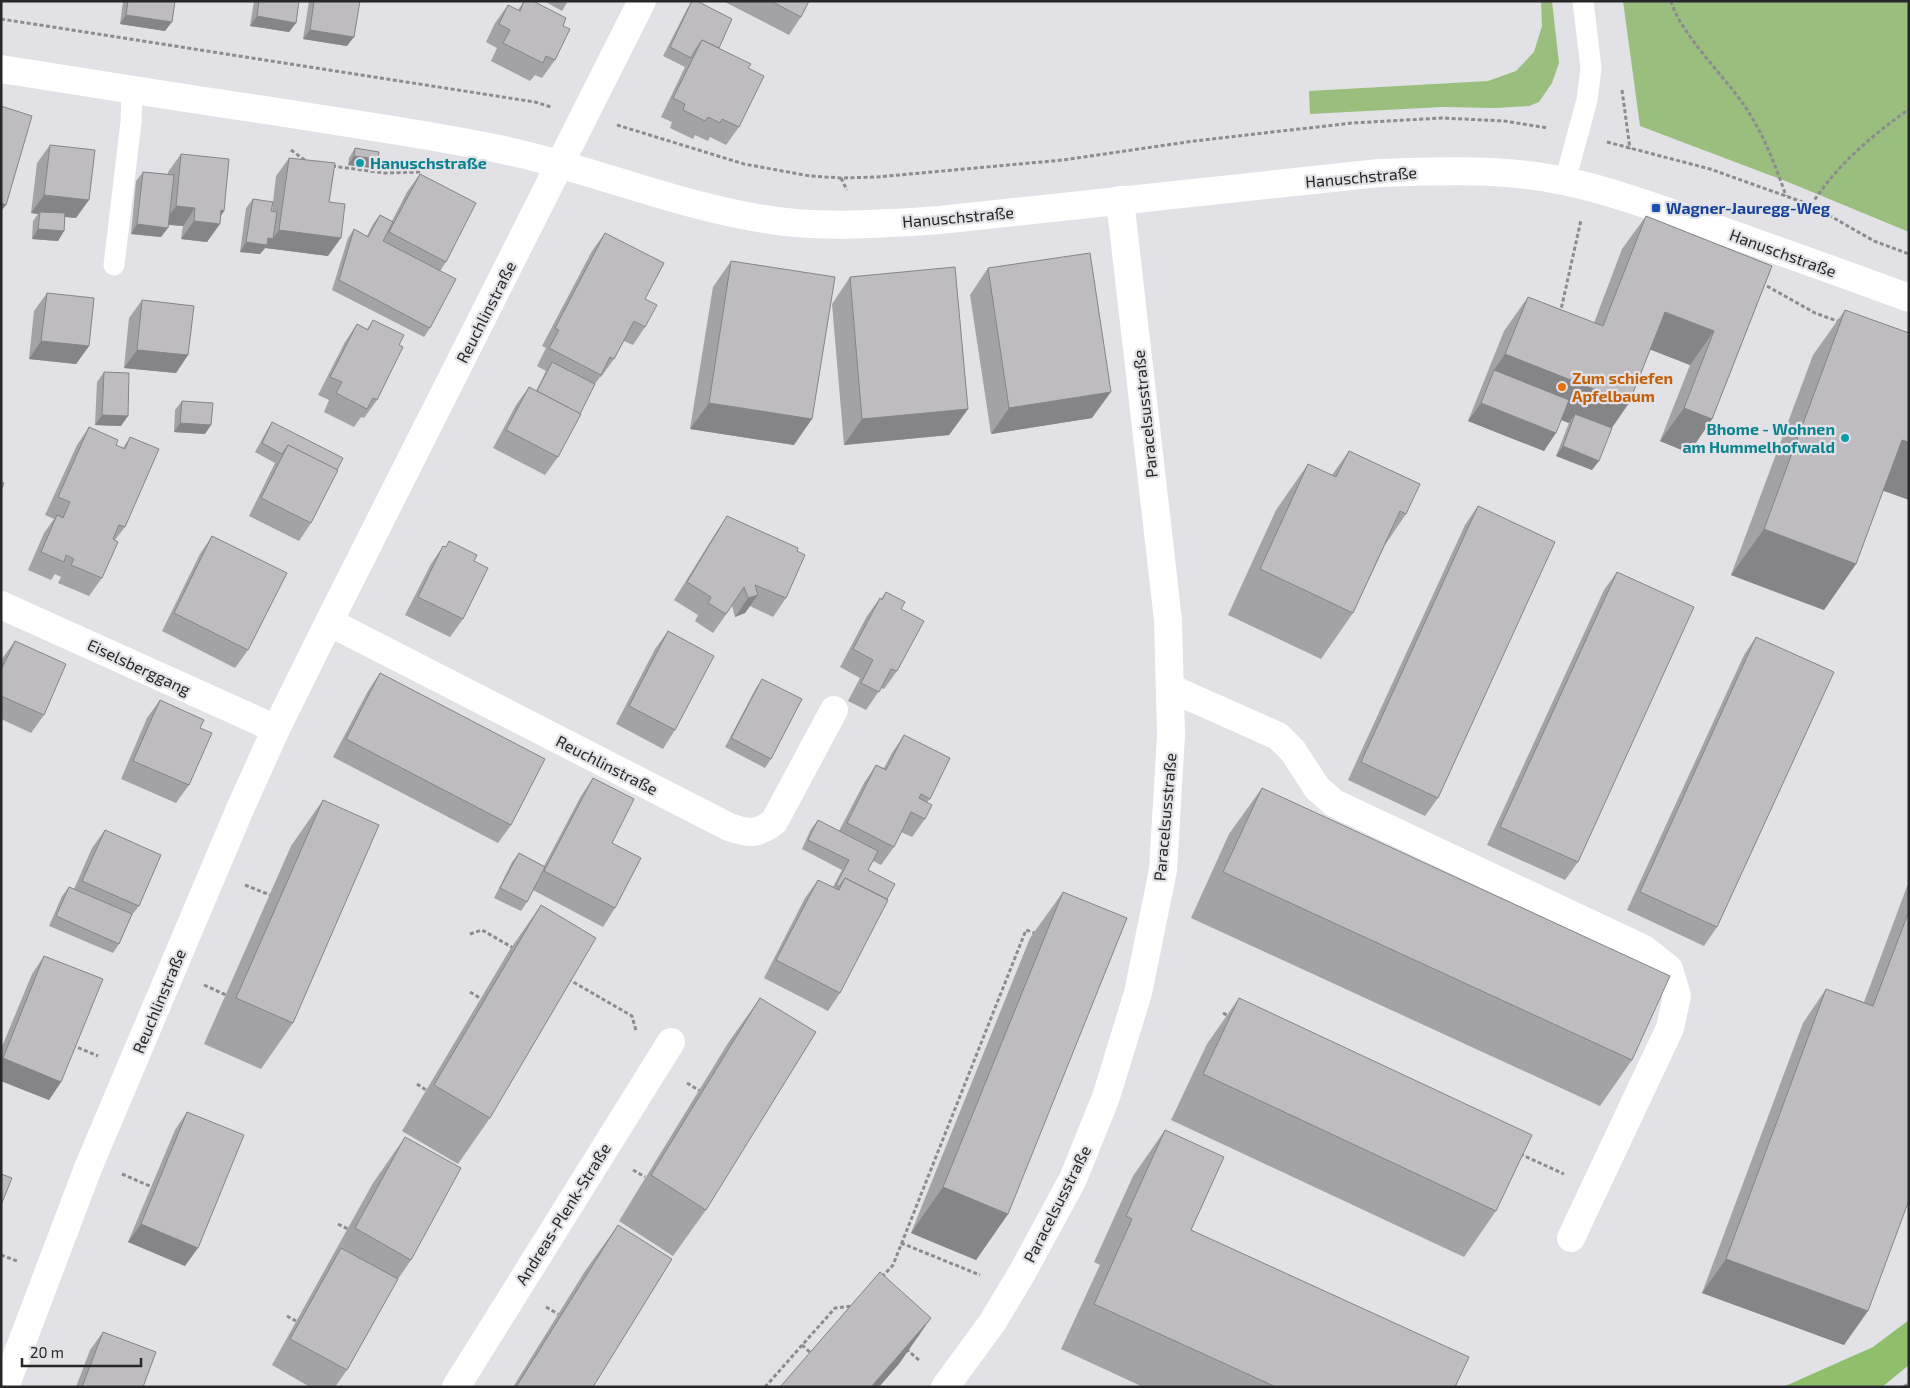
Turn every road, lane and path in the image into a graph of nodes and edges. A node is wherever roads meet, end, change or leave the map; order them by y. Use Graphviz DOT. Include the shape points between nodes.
graph roads {
  1 [pos="642,1"];
  2 [pos="1583,1"];
  3 [pos="1671,1"];
  4 [pos="1,19"];
  5 [pos="1,69"];
  6 [pos="132,90"];
  7 [pos="535,102"];
  8 [pos="1909,109"];
  9 [pos="609,122"];
  10 [pos="1578,132"];
  11 [pos="304,160"];
  12 [pos="312,162"];
  13 [pos="561,163"];
  14 [pos="329,165"];
  15 [pos="427,172"];
  16 [pos="1564,181"];
  17 [pos="1786,196"];
  18 [pos="1120,200"];
  19 [pos="1811,205"];
  20 [pos="1581,220"];
  21 [pos="1909,254"];
  22 [pos="114,265"];
  23 [pos="1788,297"];
  24 [pos="1909,298"];
  25 [pos="1560,314"];
  26 [pos="1843,323"];
  27 [pos="1,605"];
  28 [pos="328,622"];
  29 [pos="1170,688"];
  30 [pos="834,710"];
  31 [pos="276,729"];
  32 [pos="241,884"];
  33 [pos="270,895"];
  34 [pos="470,934"];
  35 [pos="1044,937"];
  36 [pos="516,949"];
  37 [pos="565,978"];
  38 [pos="197,982"];
  39 [pos="1005,985"];
  40 [pos="1011,987"];
  41 [pos="470,992"];
  42 [pos="226,995"];
  43 [pos="480,998"];
  44 [pos="1222,1013"];
  45 [pos="1231,1017"];
  46 [pos="636,1032"];
  47 [pos="671,1042"];
  48 [pos="71,1045"];
  49 [pos="101,1057"];
  50 [pos="417,1084"];
  51 [pos="965,1084"];
  52 [pos="971,1086"];
  53 [pos="426,1090"];
  54 [pos="1514,1151"];
  55 [pos="118,1172"];
  56 [pos="925,1184"];
  57 [pos="152,1186"];
  58 [pos="930,1187"];
  59 [pos="1594,1189"];
  60 [pos="338,1224"];
  61 [pos="348,1229"];
  62 [pos="1571,1238"];
  63 [pos="901,1243"];
  64 [pos="1,1255"];
  65 [pos="20,1262"];
  66 [pos="987,1278"];
  67 [pos="881,1279"];
  68 [pos="857,1306"];
  69 [pos="287,1316"];
  70 [pos="296,1321"];
  71 [pos="902,1345"];
  72 [pos="802,1346"];
  73 [pos="814,1356"];
  74 [pos="924,1365"];
  75 [pos="1909,1383"];
  76 [pos="5,1387"];
  77 [pos="456,1387"];
  78 [pos="766,1387"];
  79 [pos="945,1387"];
  80 [pos="1904,1387"];
  1 -- 13 [label="street, Reuchlinstraße"];
  2 -- 10 [label="lane" via="1591,68"];
  3 -- 17 [label="path" via="1687,32 1746,108 1770,152"];
  4 -- 7 [label="path"];
  5 -- 6 [label="street, Hanuschstraße"];
  6 -- 13 [label="street, Hanuschstraße" via="424,134"];
  6 -- 22 [label="lane"];
  8 -- 19 [label="path" via="1844,162"];
  9 -- 10 [label="path" via="744,164 841,178 1063,160 1194,140 1372,122 1451,118 1504,121"];
  10 -- 16 [label="lane"];
  10 -- 17 [label="path" via="1710,169"];
  11 -- 12 [label="path"];
  13 -- 18 [label="street, Hanuschstraße" via="712,209 808,225 940,220"];
  13 -- 28 [label="street, Reuchlinstraße"];
  14 -- 15 [label="path" via="384,173"];
  16 -- 18 [label="street, Hanuschstraße" via="1486,172 1398,173"];
  16 -- 24 [label="street, Hanuschstraße" via="1670,212"];
  17 -- 19 [label="path"];
  18 -- 29 [label="street, Paracelsusstraße" via="1166,610"];
  19 -- 21 [label="path" via="1874,241"];
  20 -- 25 [label="path"];
  23 -- 26 [label="path" via="1815,313"];
  27 -- 31 [label="street, Eiselsberggang"];
  28 -- 30 [label="street, Reuchlinstraße" via="744,832 761,831 774,822"];
  28 -- 31 [label="street, Reuchlinstraße"];
  29 -- 59 [label="street" via="1278,736 1293,751 1317,788 1334,803 1644,948 1669,969 1677,996 1670,1028"];
  29 -- 79 [label="street, Paracelsusstraße" via="1171,735 1164,870 1138,993 1106,1097 1073,1179 1044,1233 992,1322"];
  31 -- 76 [label="street, Reuchlinstraße" via="88,1168"];
  32 -- 33 [label="path"];
  34 -- 36 [label="path" via="482,930"];
  35 -- 39 [label="path" via="1026,930"];
  37 -- 46 [label="path" via="632,1016"];
  38 -- 42 [label="path"];
  39 -- 40 [label="path"];
  39 -- 51 [label="path"];
  41 -- 43 [label="path"];
  44 -- 45 [label="path"];
  47 -- 77 [label="street, Andreas-Plenk-Straße"];
  48 -- 49 [label="path"];
  50 -- 53 [label="path"];
  51 -- 52 [label="path"];
  51 -- 56 [label="path"];
  54 -- 59 [label="path"];
  55 -- 57 [label="path"];
  56 -- 58 [label="path"];
  56 -- 63 [label="path"];
  59 -- 62 [label="street"];
  60 -- 61 [label="path"];
  63 -- 66 [label="path"];
  63 -- 67 [label="path" via="893,1265"];
  64 -- 65 [label="path"];
  68 -- 72 [label="path" via="835,1308"];
  69 -- 70 [label="path"];
  71 -- 74 [label="path"];
  72 -- 73 [label="path"];
  72 -- 78 [label="path"];
  75 -- 80 [label="path"];
}
